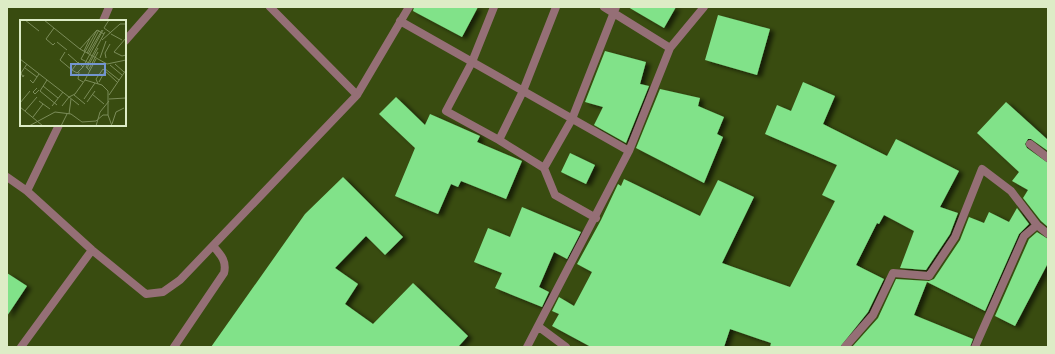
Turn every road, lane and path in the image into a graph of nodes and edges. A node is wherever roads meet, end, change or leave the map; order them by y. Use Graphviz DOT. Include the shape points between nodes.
graph roads {
  1 [pos="109,7"];
  2 [pos="155,7"];
  3 [pos="270,7"];
  4 [pos="409,7"];
  5 [pos="494,7"];
  6 [pos="556,7"];
  7 [pos="604,7"];
  8 [pos="704,7"];
  9 [pos="614,9"];
  10 [pos="103,20"];
  11 [pos="400,21"];
  12 [pos="126,40"];
  13 [pos="670,48"];
  14 [pos="472,62"];
  15 [pos="523,91"];
  16 [pos="357,95"];
  17 [pos="572,118"];
  18 [pos="59,126"];
  19 [pos="499,140"];
  20 [pos="1030,144"];
  21 [pos="629,151"];
  22 [pos="1048,158"];
  23 [pos="544,168"];
  24 [pos="7,176"];
  25 [pos="27,191"];
  26 [pos="596,218"];
  27 [pos="1037,225"];
  28 [pos="1048,234"];
  29 [pos="213,246"];
  30 [pos="92,250"];
  31 [pos="539,327"];
  32 [pos="21,347"];
  33 [pos="174,347"];
  34 [pos="527,347"];
  35 [pos="566,347"];
  36 [pos="845,347"];
  37 [pos="975,347"];
  1 -- 10 [label="street"];
  2 -- 12 [label="street"];
  3 -- 16 [label="street"];
  4 -- 11 [label="street"];
  5 -- 14 [label="street"];
  6 -- 15 [label="street"];
  7 -- 9 [label="street"];
  8 -- 13 [label="street"];
  9 -- 13 [label="street"];
  9 -- 17 [label="street"];
  11 -- 14 [label="street"];
  11 -- 16 [label="street"];
  13 -- 21 [label="street"];
  14 -- 15 [label="street"];
  14 -- 19 [label="street" via="446,111"];
  15 -- 17 [label="street"];
  15 -- 19 [label="street"];
  16 -- 29 [label="street"];
  17 -- 21 [label="street"];
  17 -- 23 [label="street"];
  18 -- 25 [label="street"];
  19 -- 23 [label="street"];
  20 -- 22 [label="street"];
  21 -- 26 [label="street"];
  23 -- 26 [label="street" via="555,195"];
  24 -- 25 [label="street"];
  25 -- 30 [label="street"];
  26 -- 31 [label="street"];
  27 -- 28 [label="street"];
  27 -- 36 [label="street" via="1011,191 982,169 955,236 929,276 893,273 873,315"];
  27 -- 37 [label="street" via="1024,236"];
  29 -- 30 [label="street" via="171,288 156,294 146,294"];
  29 -- 33 [label="street" via="224,259 224,273"];
  30 -- 32 [label="street"];
  31 -- 34 [label="street"];
  31 -- 35 [label="street"];
}
